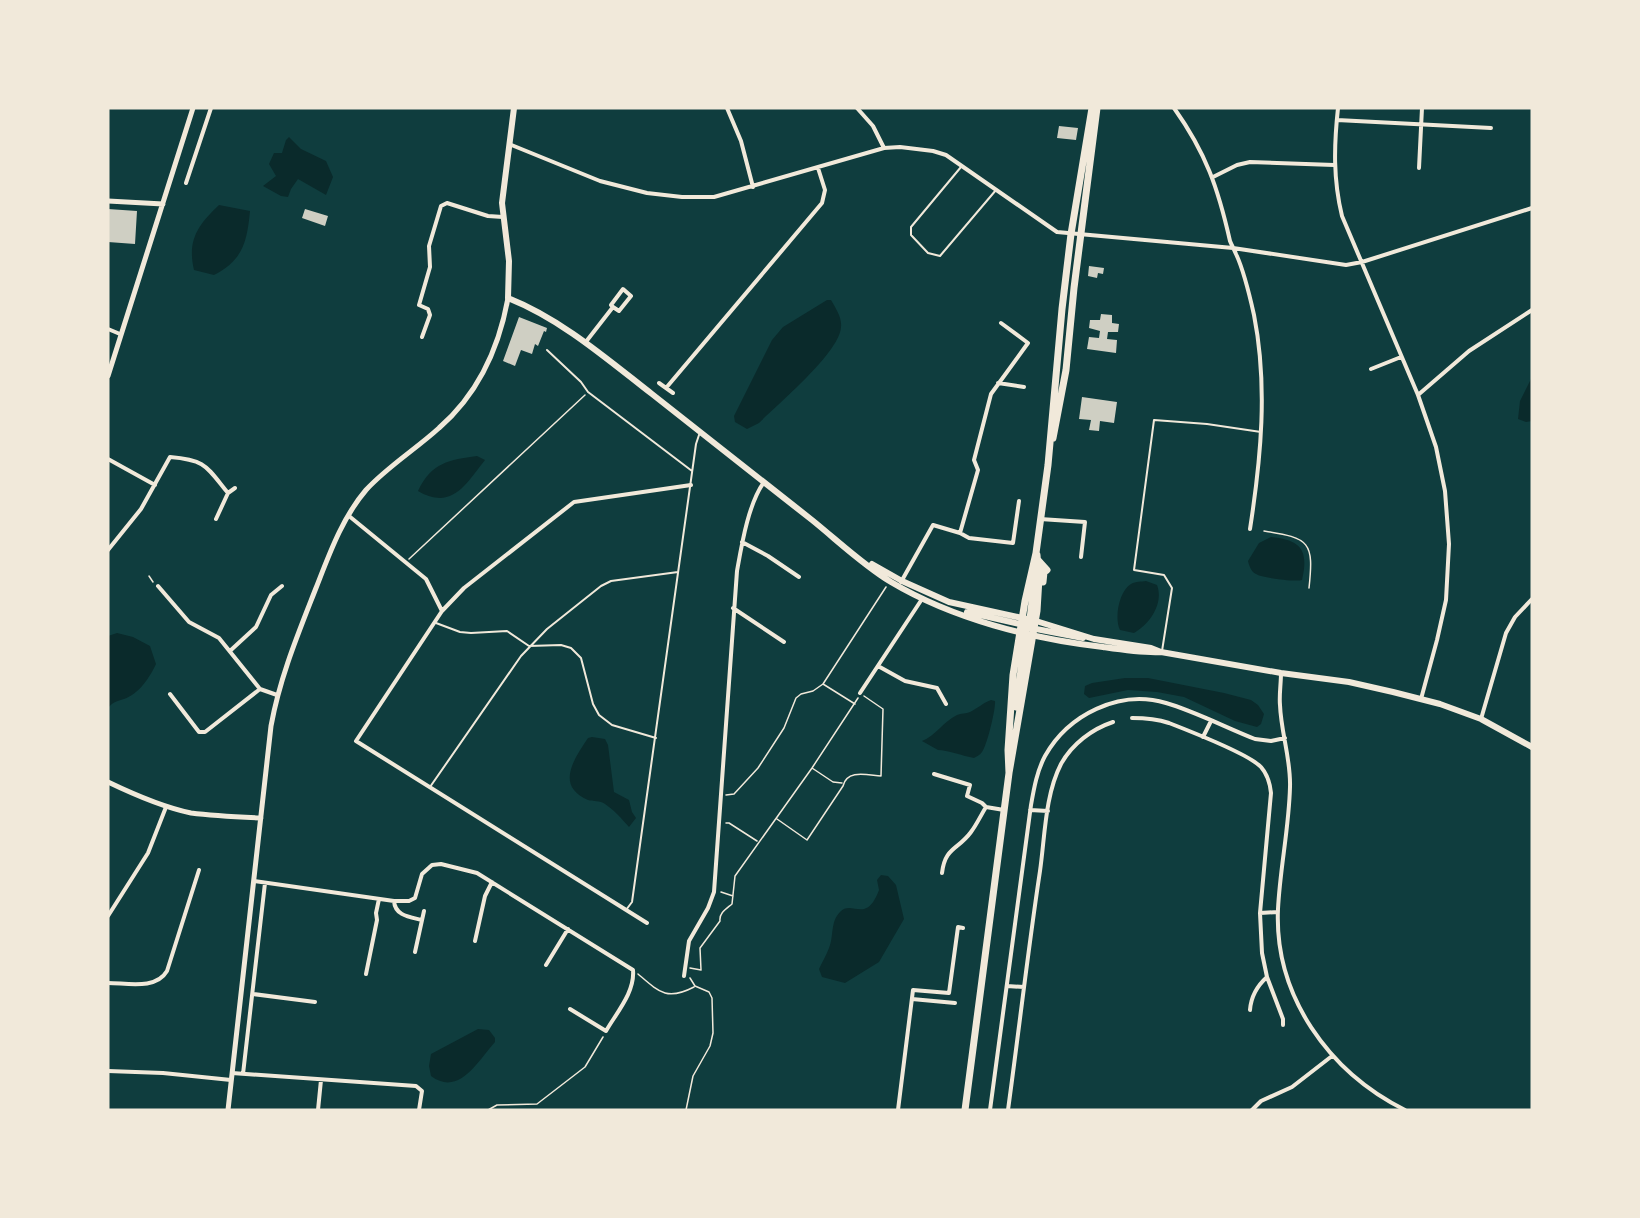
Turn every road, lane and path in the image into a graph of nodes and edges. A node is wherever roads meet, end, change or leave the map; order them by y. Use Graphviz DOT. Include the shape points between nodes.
graph roads {
  1 [pos="193,108"];
  2 [pos="211,108"];
  3 [pos="514,108"];
  4 [pos="727,108"];
  5 [pos="857,108"];
  6 [pos="1092,108"];
  7 [pos="1097,108"];
  8 [pos="1174,108"];
  9 [pos="1338,108"];
  10 [pos="1422,108"];
  11 [pos="1337,120"];
  12 [pos="1421,124"];
  13 [pos="1491,128"];
  14 [pos="509,144"];
  15 [pos="884,148"];
  16 [pos="963,165"];
  17 [pos="1334,165"];
  18 [pos="818,168"];
  19 [pos="1419,168"];
  20 [pos="1213,177"];
  21 [pos="186,183"];
  22 [pos="753,187"];
  23 [pos="997,189"];
  24 [pos="108,201"];
  25 [pos="163,204"];
  26 [pos="1532,208"];
  27 [pos="503,217"];
  28 [pos="1071,234"];
  29 [pos="1081,235"];
  30 [pos="1233,248"];
  31 [pos="1362,262"];
  32 [pos="508,298"];
  33 [pos="613,307"];
  34 [pos="1532,310"];
  35 [pos="1001,323"];
  36 [pos="108,329"];
  37 [pos="120,334"];
  38 [pos="422,338"];
  39 [pos="585,343"];
  40 [pos="547,350"];
  41 [pos="1401,357"];
  42 [pos="1371,369"];
  43 [pos="108,376"];
  44 [pos="660,383"];
  45 [pos="998,383"];
  46 [pos="1023,387"];
  47 [pos="666,388"];
  48 [pos="588,392"];
  49 [pos="673,393"];
  50 [pos="1418,395"];
  51 [pos="700,432"];
  52 [pos="1261,432"];
  53 [pos="108,459"];
  54 [pos="1048,465"];
  55 [pos="693,471"];
  56 [pos="764,481"];
  57 [pos="155,485"];
  58 [pos="691,485"];
  59 [pos="235,488"];
  60 [pos="228,493"];
  61 [pos="1019,501"];
  62 [pos="349,516"];
  63 [pos="216,519"];
  64 [pos="1040,519"];
  65 [pos="1250,529"];
  66 [pos="1264,531"];
  67 [pos="960,533"];
  68 [pos="742,542"];
  69 [pos="108,550"];
  70 [pos="856,555"];
  71 [pos="1037,556"];
  72 [pos="1081,557"];
  73 [pos="406,562"];
  74 [pos="678,572"];
  75 [pos="149,576"];
  76 [pos="799,577"];
  77 [pos="889,581"];
  78 [pos="900,583"];
  79 [pos="282,585"];
  80 [pos="158,586"];
  81 [pos="1309,588"];
  82 [pos="922,598"];
  83 [pos="1532,599"];
  84 [pos="733,608"];
  85 [pos="442,611"];
  86 [pos="436,622"];
  87 [pos="1028,626"];
  88 [pos="784,642"];
  89 [pos="529,646"];
  90 [pos="231,650"];
  91 [pos="1161,652"];
  92 [pos="878,666"];
  93 [pos="1281,673"];
  94 [pos="823,684"];
  95 [pos="260,689"];
  96 [pos="860,693"];
  97 [pos="170,694"];
  98 [pos="277,695"];
  99 [pos="1420,699"];
  100 [pos="946,704"];
  101 [pos="1132,718"];
  102 [pos="1481,719"];
  103 [pos="1113,722"];
  104 [pos="1210,722"];
  105 [pos="1203,737"];
  106 [pos="656,738"];
  107 [pos="1285,738"];
  108 [pos="1532,747"];
  109 [pos="812,768"];
  110 [pos="1009,773"];
  111 [pos="934,774"];
  112 [pos="108,783"];
  113 [pos="843,783"];
  114 [pos="430,788"];
  115 [pos="721,795"];
  116 [pos="166,807"];
  117 [pos="986,807"];
  118 [pos="1004,810"];
  119 [pos="1030,810"];
  120 [pos="1048,811"];
  121 [pos="261,818"];
  122 [pos="777,819"];
  123 [pos="719,822"];
  124 [pos="758,842"];
  125 [pos="199,870"];
  126 [pos="942,873"];
  127 [pos="254,881"];
  128 [pos="266,882"];
  129 [pos="492,882"];
  130 [pos="714,890"];
  131 [pos="734,896"];
  132 [pos="379,899"];
  133 [pos="394,901"];
  134 [pos="626,910"];
  135 [pos="424,911"];
  136 [pos="1278,912"];
  137 [pos="1260,913"];
  138 [pos="108,916"];
  139 [pos="423,920"];
  140 [pos="648,923"];
  141 [pos="963,928"];
  142 [pos="568,929"];
  143 [pos="475,941"];
  144 [pos="416,952"];
  145 [pos="546,965"];
  146 [pos="686,967"];
  147 [pos="633,970"];
  148 [pos="366,974"];
  149 [pos="684,976"];
  150 [pos="1267,977"];
  151 [pos="108,983"];
  152 [pos="695,986"];
  153 [pos="1007,986"];
  154 [pos="1024,987"];
  155 [pos="253,994"];
  156 [pos="912,999"];
  157 [pos="315,1002"];
  158 [pos="955,1003"];
  159 [pos="570,1009"];
  160 [pos="1250,1010"];
  161 [pos="1283,1025"];
  162 [pos="606,1031"];
  163 [pos="1332,1056"];
  164 [pos="108,1071"];
  165 [pos="232,1073"];
  166 [pos="243,1074"];
  167 [pos="231,1080"];
  168 [pos="321,1080"];
  169 [pos="228,1110"];
  170 [pos="318,1110"];
  171 [pos="419,1110"];
  172 [pos="488,1110"];
  173 [pos="686,1110"];
  174 [pos="898,1110"];
  175 [pos="965,1110"];
  176 [pos="990,1110"];
  177 [pos="1008,1110"];
  178 [pos="1252,1110"];
  179 [pos="1405,1110"];
  1 -- 25 [label="street"];
  2 -- 21 [label="street"];
  3 -- 14 [label="main road"];
  4 -- 22 [label="street"];
  5 -- 15 [label="street" via="873,126"];
  6 -- 28 [label="main road"];
  7 -- 29 [label="main road"];
  8 -- 20 [label="street" via="1190,130"];
  9 -- 11 [label="street"];
  10 -- 12 [label="street"];
  11 -- 12 [label="street"];
  11 -- 17 [label="street"];
  12 -- 13 [label="street"];
  12 -- 19 [label="street"];
  14 -- 22 [label="street" via="600,181 647,193 714,197"];
  14 -- 27 [label="main road"];
  15 -- 16 [label="street" via="933,151"];
  15 -- 18 [label="street"];
  16 -- 23 [label="street"];
  16 -- 23 [label="lane" via="911,227 911,235 928,253 940,256"];
  17 -- 20 [label="street" via="1250,162"];
  17 -- 31 [label="street" via="1342,216"];
  18 -- 22 [label="street"];
  18 -- 47 [label="street" via="825,190 822,203"];
  20 -- 30 [label="street"];
  23 -- 28 [label="street" via="1053,230"];
  24 -- 25 [label="street"];
  25 -- 37 [label="street"];
  26 -- 31 [label="street"];
  27 -- 32 [label="main road" via="509,261"];
  27 -- 38 [label="street" via="447,203 441,206 429,246 430,267 419,305 428,309 430,315"];
  28 -- 29 [label="street"];
  28 -- 54 [label="main road"];
  29 -- 30 [label="street"];
  29 -- 54 [label="main road" via="1066,370"];
  30 -- 31 [label="street" via="1346,265"];
  30 -- 52 [label="street" via="1258,339"];
  31 -- 41 [label="street"];
  32 -- 39 [label="main road"];
  32 -- 62 [label="street" via="498,341 468,398 440,428 366,491"];
  33 -- 33 [label="street" via="619,311 631,296 623,289"];
  33 -- 39 [label="street"];
  34 -- 50 [label="street" via="1468,351"];
  35 -- 45 [label="street" via="1028,343"];
  36 -- 37 [label="street"];
  37 -- 43 [label="street"];
  39 -- 51 [label="main road"];
  40 -- 48 [label="lane"];
  41 -- 42 [label="street"];
  41 -- 50 [label="street"];
  44 -- 47 [label="street"];
  45 -- 46 [label="street"];
  45 -- 67 [label="street" via="991,393 974,460 978,470"];
  47 -- 49 [label="street"];
  48 -- 55 [label="lane"];
  48 -- 73 [label="path"];
  50 -- 99 [label="street" via="1436,447 1445,491 1449,544 1446,600"];
  51 -- 55 [label="lane"];
  51 -- 56 [label="main road"];
  52 -- 65 [label="street"];
  52 -- 91 [label="lane" via="1154,420 1134,570 1164,575 1172,588"];
  53 -- 57 [label="street"];
  54 -- 64 [label="main road"];
  55 -- 58 [label="lane"];
  56 -- 68 [label="street" via="757,491"];
  56 -- 70 [label="main road"];
  57 -- 60 [label="street" via="170,457 192,459 207,467"];
  57 -- 69 [label="street" via="135,518"];
  58 -- 74 [label="lane"];
  58 -- 85 [label="street" via="574,502 464,588"];
  59 -- 60 [label="street"];
  60 -- 63 [label="street"];
  61 -- 67 [label="street" via="1013,543 969,538"];
  62 -- 73 [label="street"];
  62 -- 98 [label="street" via="332,547"];
  64 -- 71 [label="main road"];
  64 -- 72 [label="street" via="1085,522"];
  66 -- 81 [label="path" via="1290,535 1307,545 1312,564"];
  67 -- 78 [label="street" via="933,525"];
  68 -- 76 [label="street"];
  68 -- 84 [label="street"];
  70 -- 77 [label="main road"];
  70 -- 78 [label="main road"];
  71 -- 87 [label="main road"];
  71 -- 87 [label="main road" via="1037,611"];
  73 -- 85 [label="street" via="426,579"];
  74 -- 89 [label="lane" via="611,580"];
  74 -- 106 [label="lane"];
  75 -- 80 [label="path"];
  77 -- 78 [label="main road"];
  77 -- 94 [label="path"];
  78 -- 82 [label="main road"];
  78 -- 87 [label="main road"];
  79 -- 90 [label="street" via="271,595 256,627"];
  80 -- 90 [label="street" via="189,622 219,638"];
  82 -- 87 [label="main road" via="946,608"];
  82 -- 92 [label="street"];
  83 -- 102 [label="street" via="1506,633"];
  84 -- 88 [label="street"];
  84 -- 115 [label="street"];
  85 -- 86 [label="street"];
  86 -- 89 [label="lane" via="460,632 507,632"];
  86 -- 114 [label="street" via="356,741"];
  87 -- 91 [label="main road"];
  87 -- 91 [label="main road" via="1064,643"];
  87 -- 110 [label="main road"];
  87 -- 110 [label="main road" via="1011,700"];
  89 -- 106 [label="lane" via="571,648 580,658 599,715 612,725"];
  89 -- 114 [label="lane"];
  90 -- 95 [label="street"];
  91 -- 93 [label="main road"];
  92 -- 96 [label="street"];
  92 -- 100 [label="street" via="904,681 937,688"];
  93 -- 99 [label="main road" via="1349,682"];
  93 -- 107 [label="street"];
  94 -- 109 [label="path" via="856,704"];
  94 -- 115 [label="path" via="796,698 784,728 758,768 734,794"];
  95 -- 97 [label="street" via="205,732 199,732"];
  95 -- 98 [label="street"];
  96 -- 113 [label="path" via="883,709 881,776 853,774"];
  98 -- 121 [label="street"];
  99 -- 102 [label="main road"];
  101 -- 105 [label="street" via="1169,723"];
  102 -- 108 [label="main road"];
  103 -- 120 [label="street" via="1088,734 1068,754 1057,774"];
  104 -- 105 [label="street"];
  104 -- 107 [label="street" via="1255,740"];
  104 -- 119 [label="street" via="1149,700 1098,708 1071,724 1052,746 1039,771"];
  105 -- 137 [label="street" via="1255,762 1268,777 1271,793"];
  106 -- 134 [label="lane" via="632,902"];
  107 -- 136 [label="street" via="1290,788"];
  109 -- 113 [label="path" via="833,782"];
  109 -- 122 [label="path"];
  110 -- 118 [label="main road"];
  111 -- 117 [label="street" via="970,785 967,796"];
  112 -- 116 [label="street"];
  113 -- 122 [label="path" via="807,840"];
  114 -- 134 [label="street"];
  115 -- 123 [label="street"];
  116 -- 121 [label="street"];
  116 -- 138 [label="street" via="148,853"];
  117 -- 118 [label="street"];
  117 -- 126 [label="street" via="971,832 946,855"];
  118 -- 175 [label="main road"];
  119 -- 120 [label="street"];
  119 -- 153 [label="street"];
  120 -- 154 [label="street"];
  121 -- 127 [label="street"];
  122 -- 124 [label="path"];
  123 -- 124 [label="path" via="729,823"];
  123 -- 130 [label="street"];
  124 -- 131 [label="path" via="735,876"];
  125 -- 151 [label="street" via="164,977 152,983"];
  127 -- 128 [label="street"];
  127 -- 165 [label="street"];
  128 -- 132 [label="street"];
  128 -- 155 [label="street"];
  129 -- 133 [label="street" via="477,873 432,865 422,874 415,898"];
  129 -- 142 [label="street"];
  129 -- 143 [label="street"];
  130 -- 131 [label="path"];
  130 -- 146 [label="street" via="689,941"];
  131 -- 146 [label="path" via="700,948 701,970"];
  132 -- 133 [label="street"];
  132 -- 148 [label="street"];
  133 -- 139 [label="street" via="395,908 405,916"];
  134 -- 140 [label="street"];
  135 -- 139 [label="street"];
  136 -- 137 [label="street"];
  136 -- 163 [label="street" via="1284,968 1292,992"];
  137 -- 150 [label="street"];
  139 -- 144 [label="street"];
  141 -- 156 [label="street" via="958,927 949,993 913,990"];
  142 -- 145 [label="street"];
  142 -- 147 [label="street"];
  146 -- 149 [label="street"];
  147 -- 152 [label="path" via="657,991 671,995"];
  147 -- 162 [label="street" via="631,989"];
  149 -- 152 [label="path"];
  150 -- 160 [label="street" via="1250,1000"];
  150 -- 161 [label="street"];
  152 -- 173 [label="path" via="709,992 712,998 713,1033 693,1076"];
  153 -- 154 [label="street"];
  153 -- 176 [label="street"];
  154 -- 177 [label="street"];
  155 -- 157 [label="street"];
  155 -- 166 [label="street"];
  156 -- 158 [label="street"];
  156 -- 174 [label="street"];
  159 -- 162 [label="street"];
  162 -- 172 [label="path" via="585,1067 537,1104 497,1105"];
  163 -- 178 [label="street" via="1292,1087 1261,1101"];
  163 -- 179 [label="street" via="1368,1089"];
  164 -- 167 [label="street"];
  165 -- 166 [label="street"];
  165 -- 167 [label="street"];
  166 -- 168 [label="street"];
  167 -- 169 [label="street"];
  168 -- 170 [label="street"];
  168 -- 171 [label="street" via="416,1086 422,1090"];
}
